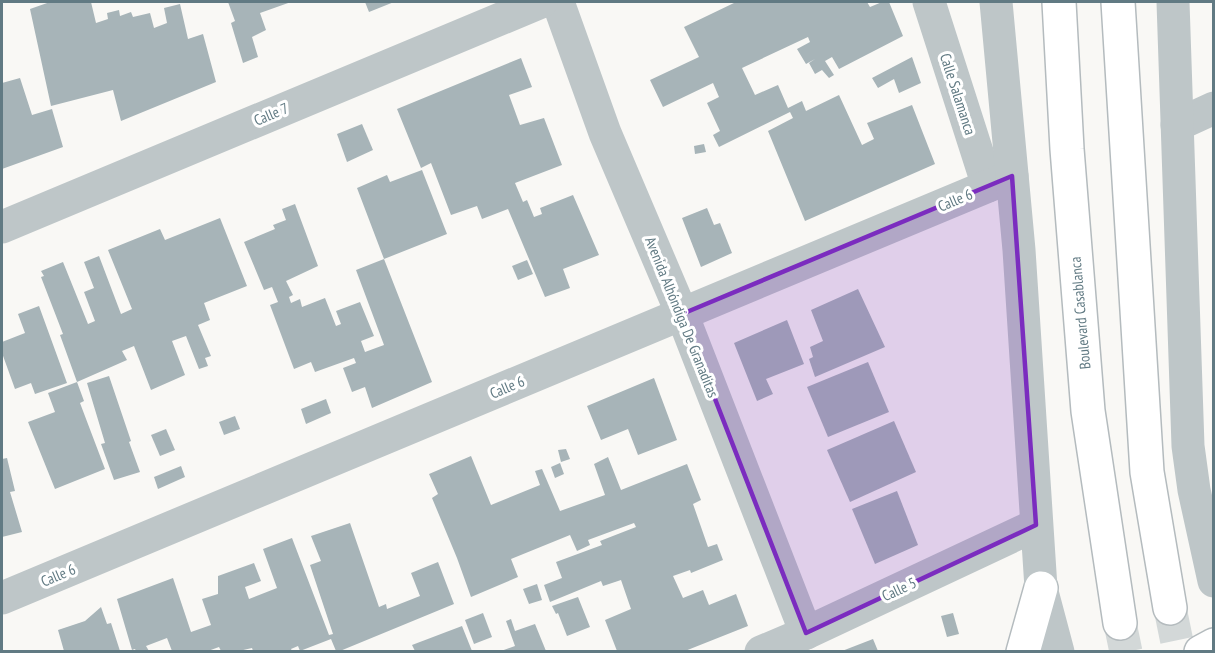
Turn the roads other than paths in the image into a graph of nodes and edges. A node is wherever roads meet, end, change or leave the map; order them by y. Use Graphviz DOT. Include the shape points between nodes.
graph roads {
  1 [pos="541,2"];
  2 [pos="558,2"];
  3 [pos="929,2"];
  4 [pos="996,2"];
  5 [pos="1059,2"];
  6 [pos="1118,2"];
  7 [pos="1173,2"];
  8 [pos="1214,108"];
  9 [pos="1177,125"];
  10 [pos="1000,181"];
  11 [pos="2,227"];
  12 [pos="682,314"];
  13 [pos="1204,485"];
  14 [pos="1036,525"];
  15 [pos="1214,581"];
  16 [pos="1041,588"];
  17 [pos="2,598"];
  18 [pos="1170,608"];
  19 [pos="1119,623"];
  20 [pos="806,633"];
  21 [pos="1214,645"];
  22 [pos="761,651"];
  23 [pos="1023,651"];
  24 [pos="1058,651"];
  25 [pos="1201,651"];
  1 -- 11 [label="street, Calle 7"];
  2 -- 12 [label="street, Avenida Alhóndiga De Granaditas" via="605,133"];
  3 -- 10 [label="street, Calle Salamanca"];
  4 -- 10 [label="street"];
  5 -- 19 [label="main road, Boulevard Casablanca" via="1088,411"];
  6 -- 18 [label="main road" via="1146,472"];
  7 -- 9 [label="street"];
  8 -- 9 [label="street"];
  9 -- 13 [label="street" via="1188,446"];
  10 -- 12 [label="street, Calle 6"];
  10 -- 14 [label="street"];
  12 -- 17 [label="street, Calle 6"];
  12 -- 20 [label="street, Avenida Alhóndiga De Granaditas"];
  13 -- 15 [label="street"];
  14 -- 16 [label="street"];
  14 -- 20 [label="street, Calle 5"];
  16 -- 23 [label="main road"];
  16 -- 24 [label="street"];
  20 -- 22 [label="street, Calle 5"];
  21 -- 25 [label="main road"];
}
